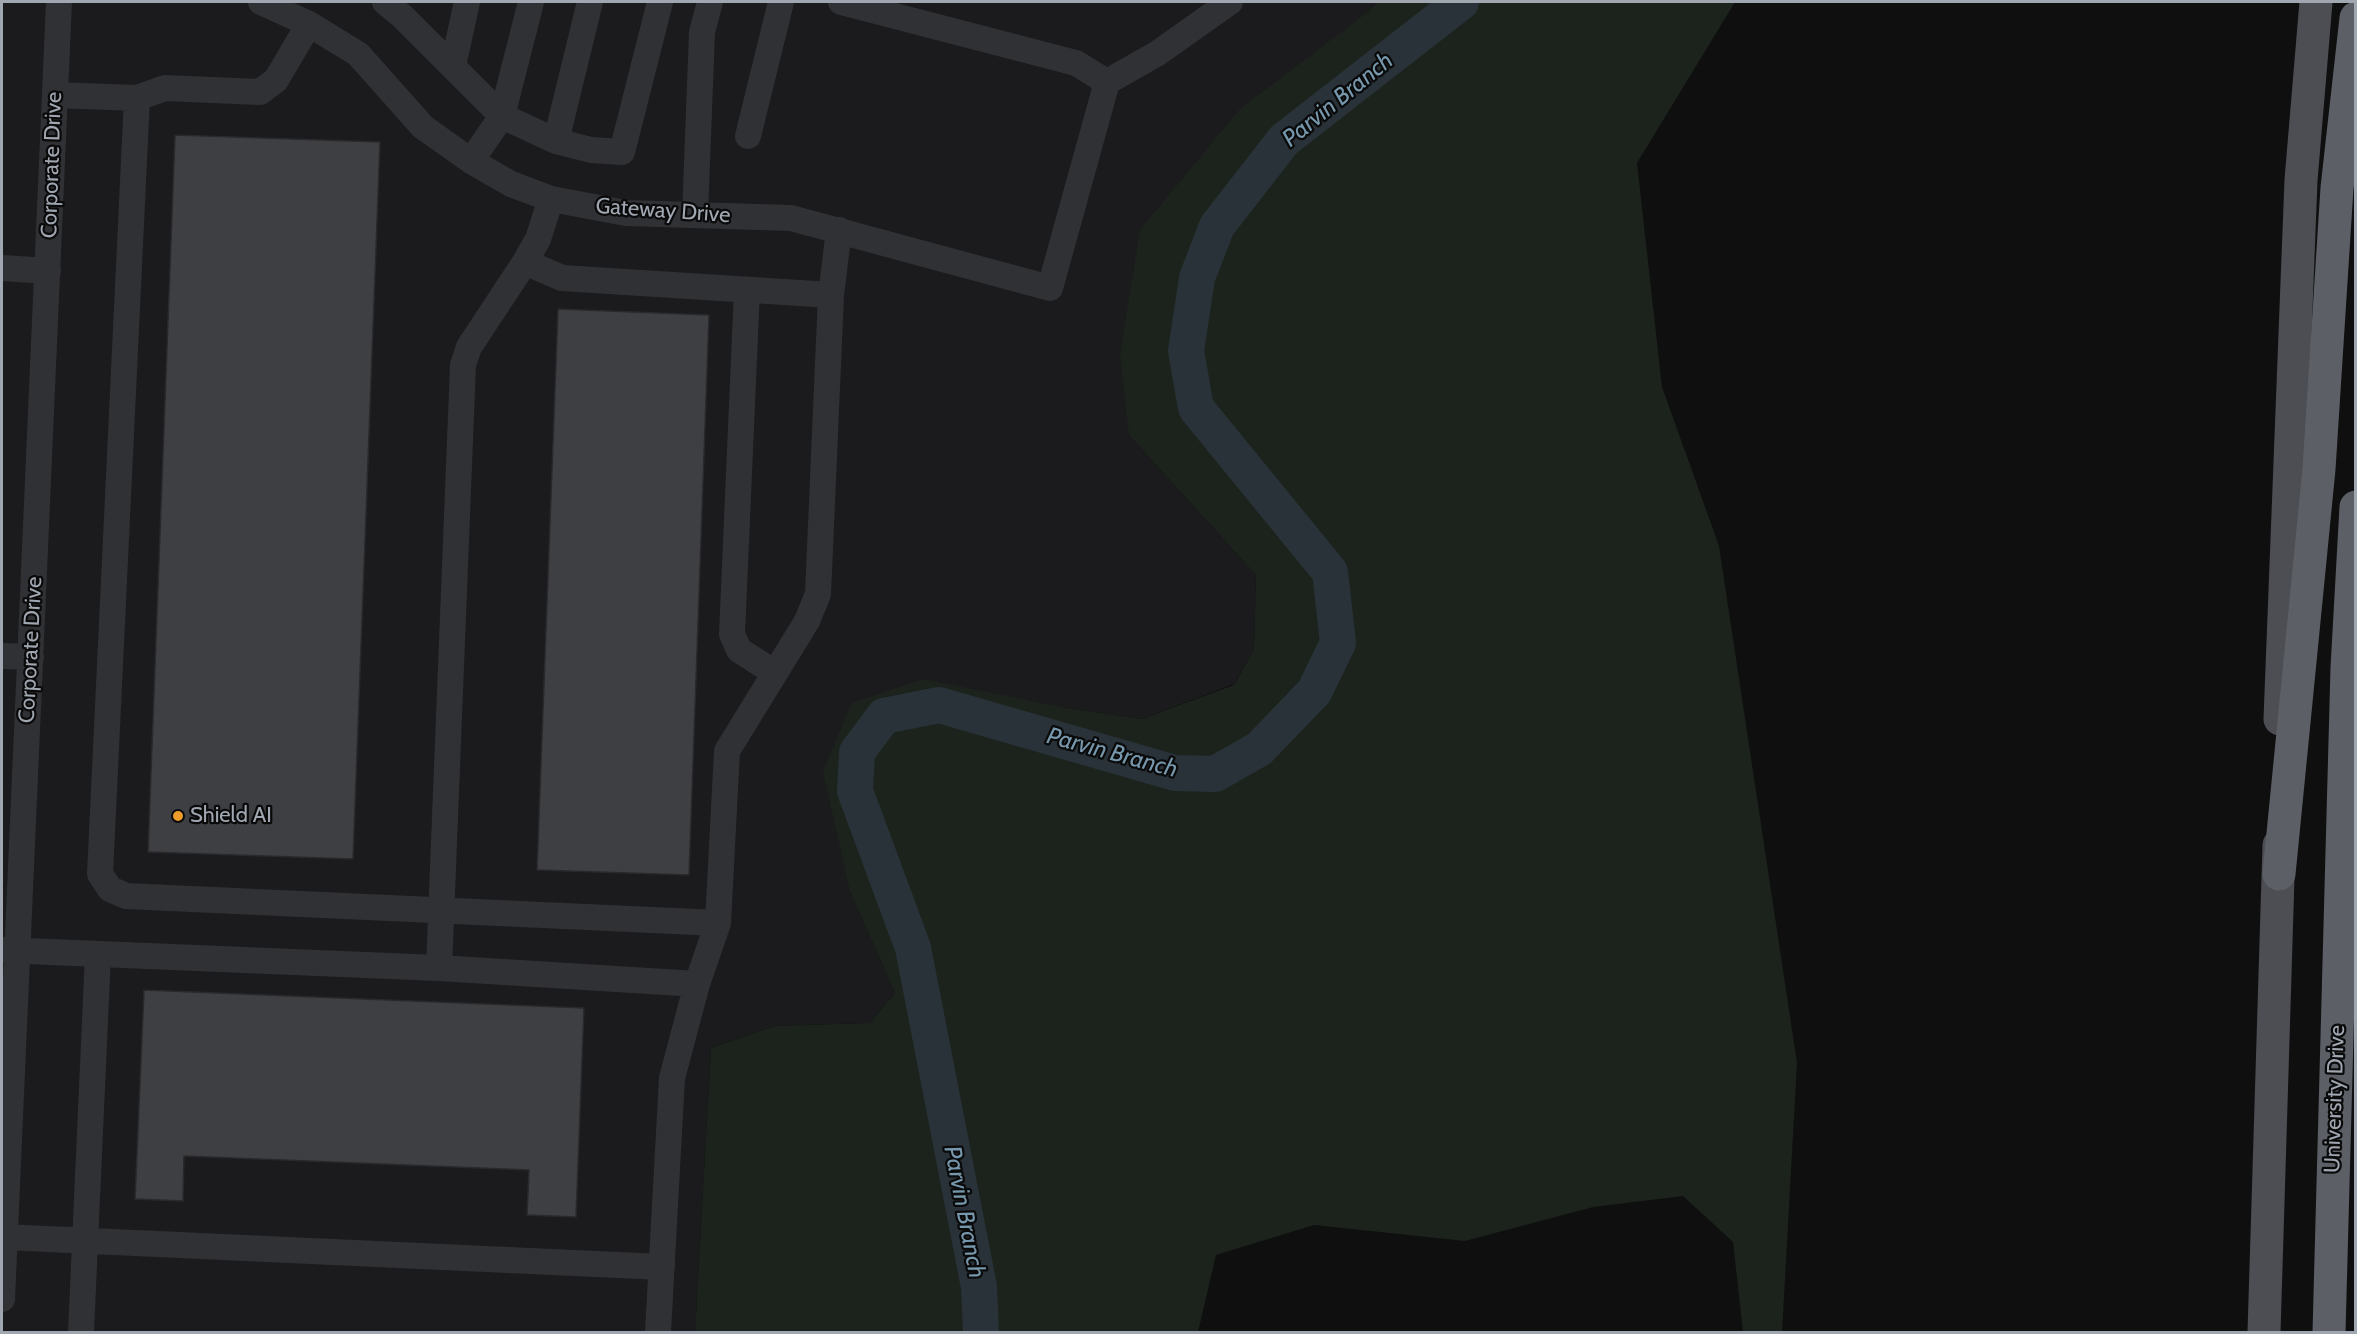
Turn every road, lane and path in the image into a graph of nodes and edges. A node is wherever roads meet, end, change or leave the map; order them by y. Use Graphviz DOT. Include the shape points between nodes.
graph roads {
  1 [pos="59,2"];
  2 [pos="261,2"];
  3 [pos="467,2"];
  4 [pos="531,2"];
  5 [pos="590,2"];
  6 [pos="660,2"];
  7 [pos="710,2"];
  8 [pos="781,2"];
  9 [pos="841,2"];
  10 [pos="1230,2"];
  11 [pos="2316,2"];
  12 [pos="398,6"];
  13 [pos="2355,18"];
  14 [pos="309,24"];
  15 [pos="453,66"];
  16 [pos="1107,82"];
  17 [pos="55,95"];
  18 [pos="137,98"];
  19 [pos="502,116"];
  20 [pos="748,136"];
  21 [pos="556,141"];
  22 [pos="471,161"];
  23 [pos="551,199"];
  24 [pos="695,215"];
  25 [pos="839,230"];
  26 [pos="525,262"];
  27 [pos="2,268"];
  28 [pos="48,271"];
  29 [pos="747,290"];
  30 [pos="831,295"];
  31 [pos="2355,507"];
  32 [pos="2,656"];
  33 [pos="31,657"];
  34 [pos="775,673"];
  35 [pos="2279,874"];
  36 [pos="441,910"];
  37 [pos="718,923"];
  38 [pos="10,950"];
  39 [pos="98,954"];
  40 [pos="439,969"];
  41 [pos="697,984"];
  42 [pos="4,1237"];
  43 [pos="85,1239"];
  44 [pos="662,1267"];
  45 [pos="2,1299"];
  46 [pos="81,1332"];
  47 [pos="658,1332"];
  48 [pos="2264,1332"];
  49 [pos="2329,1332"];
  1 -- 17 [label="street, Corporate Drive"];
  2 -- 14 [label="street, Gateway Drive"];
  3 -- 15 [label="street"];
  4 -- 19 [label="street"];
  5 -- 21 [label="street"];
  6 -- 21 [label="street" via="622,152 591,150"];
  7 -- 24 [label="street" via="702,32"];
  8 -- 20 [label="street"];
  9 -- 16 [label="street" via="1076,63"];
  10 -- 16 [label="street" via="1158,53"];
  11 -- 35 [label="main road" via="2301,180 2279,751"];
  12 -- 15 [label="street"];
  13 -- 35 [label="highway" via="2337,188 2318,480"];
  14 -- 18 [label="street" via="276,80 260,92 165,88"];
  14 -- 22 [label="street, Gateway Drive" via="358,54 423,127"];
  15 -- 19 [label="street"];
  16 -- 25 [label="street, Gateway Drive" via="1050,288"];
  17 -- 18 [label="street"];
  17 -- 28 [label="street, Corporate Drive"];
  18 -- 36 [label="street" via="100,874 110,889 126,896"];
  19 -- 21 [label="street"];
  19 -- 22 [label="street"];
  22 -- 23 [label="street, Gateway Drive" via="512,184"];
  23 -- 24 [label="street, Gateway Drive" via="626,213"];
  23 -- 26 [label="street" via="538,239"];
  24 -- 25 [label="street, Gateway Drive" via="791,218"];
  25 -- 30 [label="street"];
  26 -- 29 [label="street" via="562,278"];
  26 -- 36 [label="street" via="469,347 463,365"];
  27 -- 28 [label="street"];
  28 -- 33 [label="street, Corporate Drive"];
  29 -- 30 [label="street"];
  29 -- 34 [label="street" via="732,634 739,650"];
  30 -- 34 [label="street" via="818,594 807,621"];
  31 -- 49 [label="highway, University Drive"];
  32 -- 33 [label="street"];
  33 -- 38 [label="street, Corporate Drive"];
  34 -- 37 [label="street" via="727,751"];
  35 -- 48 [label="main road"];
  36 -- 37 [label="street"];
  36 -- 40 [label="street"];
  37 -- 41 [label="street"];
  38 -- 39 [label="street"];
  38 -- 42 [label="street, Corporate Drive"];
  39 -- 40 [label="street"];
  39 -- 43 [label="street"];
  40 -- 41 [label="street"];
  41 -- 44 [label="street" via="672,1078"];
  42 -- 43 [label="street"];
  42 -- 45 [label="street, Corporate Drive"];
  43 -- 44 [label="street"];
  43 -- 46 [label="street"];
  44 -- 47 [label="street"];
}
